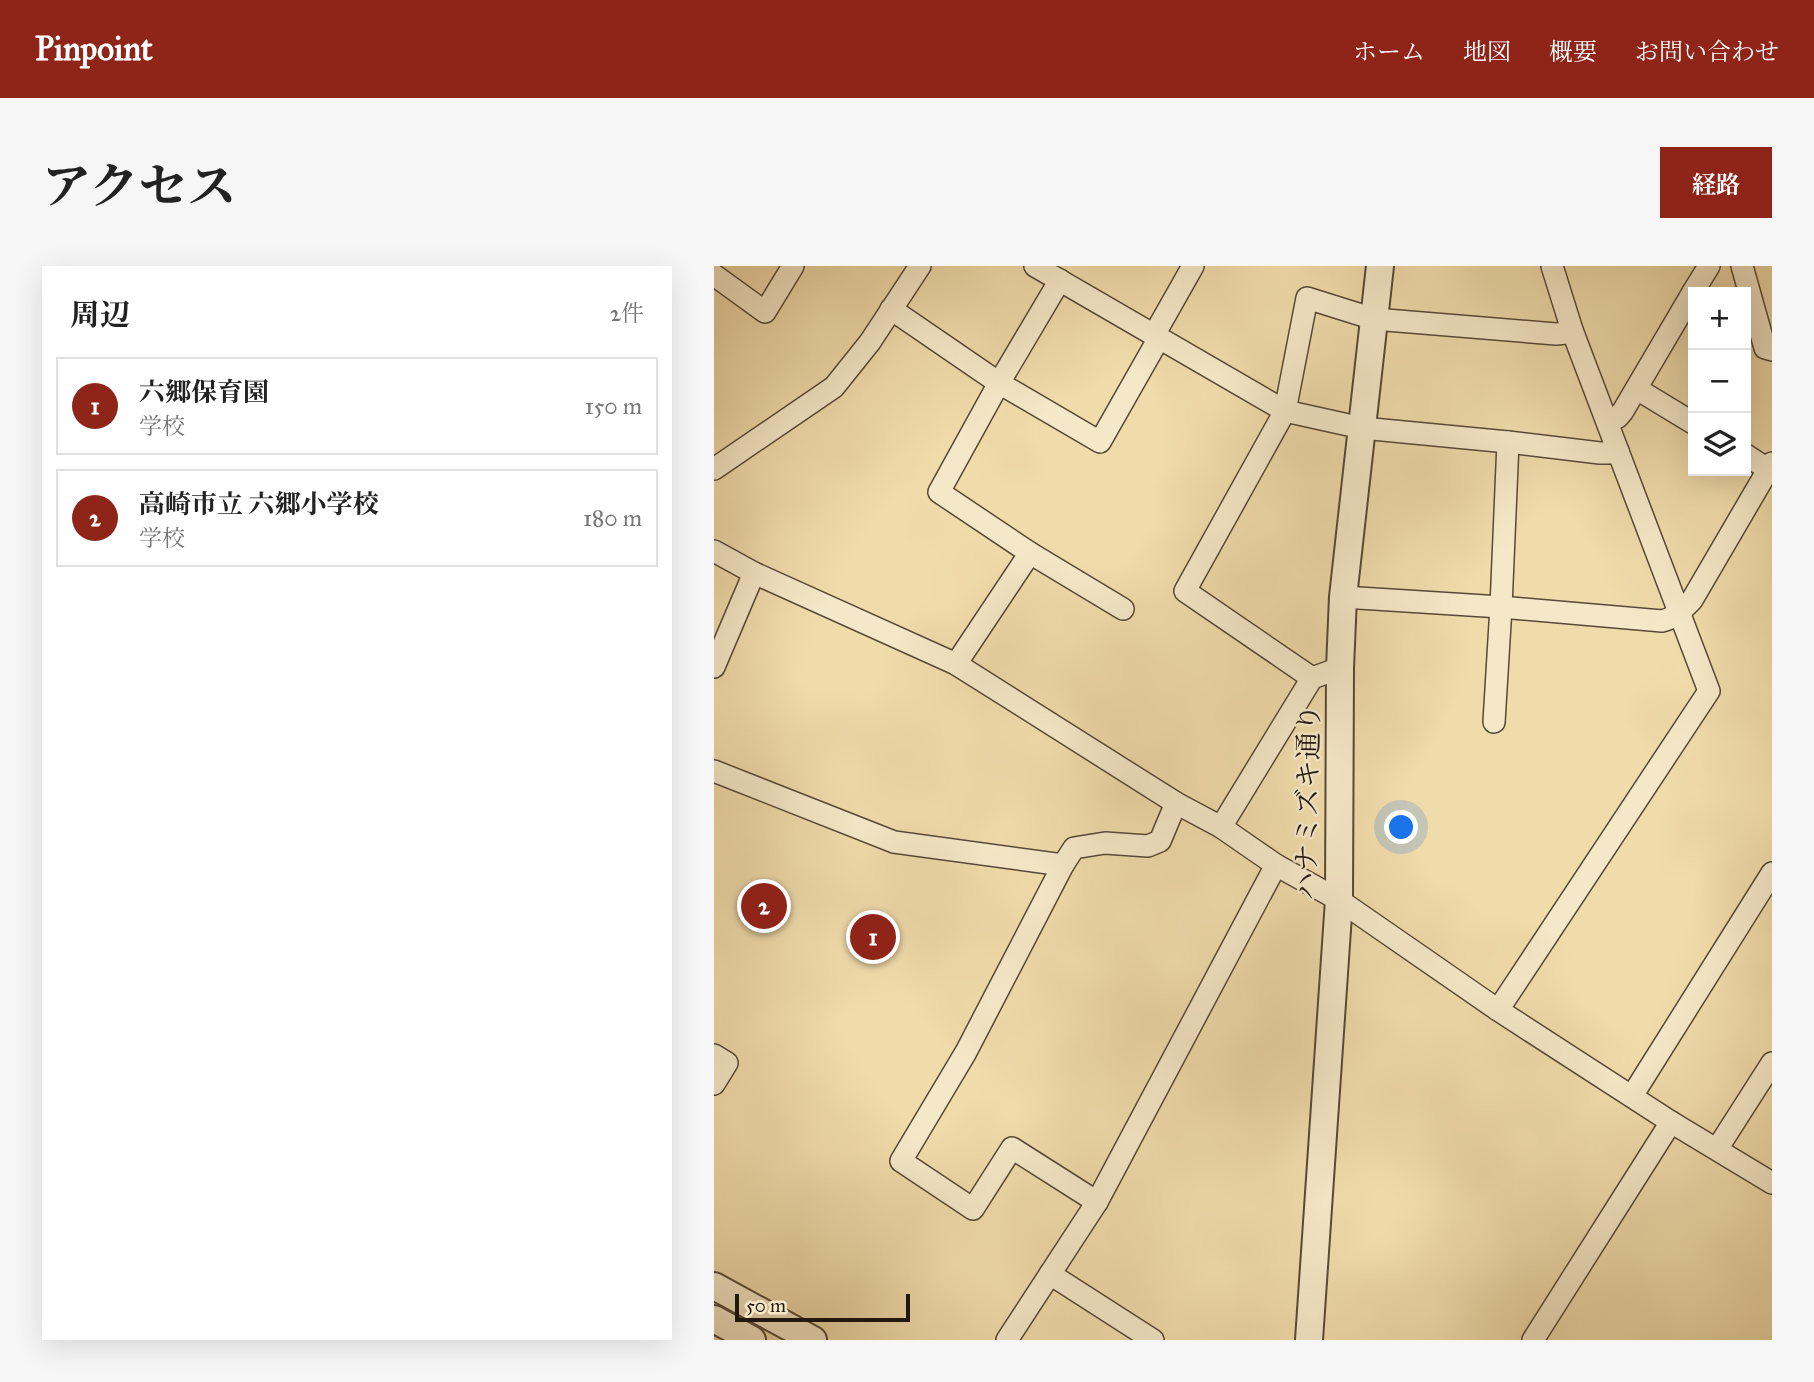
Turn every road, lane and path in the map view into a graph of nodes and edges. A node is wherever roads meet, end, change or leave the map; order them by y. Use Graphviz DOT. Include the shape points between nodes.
graph roads {
  1 [pos="793,266"];
  2 [pos="920,266"];
  3 [pos="1035,266"];
  4 [pos="1193,266"];
  5 [pos="1380,266"];
  6 [pos="1552,266"];
  7 [pos="1709,266"];
  8 [pos="1742,266"];
  9 [pos="714,275"];
  10 [pos="1060,280"];
  11 [pos="1696,287"];
  12 [pos="1688,301"];
  13 [pos="891,309"];
  14 [pos="1374,319"];
  15 [pos="1572,330"];
  16 [pos="1157,337"];
  17 [pos="1772,350"];
  18 [pos="999,383"];
  19 [pos="1637,389"];
  20 [pos="1285,411"];
  21 [pos="1688,420"];
  22 [pos="1608,422"];
  23 [pos="1362,428"];
  24 [pos="1508,442"];
  25 [pos="1618,451"];
  26 [pos="1751,458"];
  27 [pos="714,468"];
  28 [pos="1771,468"];
  29 [pos="714,551"];
  30 [pos="1030,554"];
  31 [pos="754,573"];
  32 [pos="1343,597"];
  33 [pos="1501,607"];
  34 [pos="1123,609"];
  35 [pos="1680,613"];
  36 [pos="956,664"];
  37 [pos="714,667"];
  38 [pos="1340,668"];
  39 [pos="1312,678"];
  40 [pos="1494,722"];
  41 [pos="714,771"];
  42 [pos="1176,803"];
  43 [pos="1221,827"];
  44 [pos="1276,864"];
  45 [pos="1063,865"];
  46 [pos="1772,873"];
  47 [pos="1339,900"];
  48 [pos="1498,1010"];
  49 [pos="714,1055"];
  50 [pos="1772,1063"];
  51 [pos="714,1084"];
  52 [pos="1632,1096"];
  53 [pos="1671,1122"];
  54 [pos="1717,1149"];
  55 [pos="1772,1184"];
  56 [pos="1097,1202"];
  57 [pos="1050,1274"];
  58 [pos="714,1286"];
  59 [pos="714,1319"];
  60 [pos="752,1340"];
  61 [pos="814,1340"];
  62 [pos="1007,1340"];
  63 [pos="1153,1340"];
  64 [pos="1309,1340"];
  65 [pos="1533,1340"];
  1 -- 9 [label="street" via="765,312"];
  2 -- 13 [label="street"];
  3 -- 10 [label="street"];
  4 -- 16 [label="street"];
  5 -- 14 [label="street, ハナミズキ通り"];
  6 -- 15 [label="street"];
  7 -- 11 [label="street"];
  8 -- 17 [label="street" via="1765,348"];
  10 -- 16 [label="street"];
  10 -- 18 [label="street"];
  12 -- 19 [label="street"];
  13 -- 18 [label="street"];
  13 -- 27 [label="street" via="834,387"];
  14 -- 15 [label="street" via="1556,334"];
  14 -- 20 [label="street" via="1307,298"];
  14 -- 23 [label="street, ハナミズキ通り"];
  15 -- 22 [label="street"];
  16 -- 18 [label="street" via="1100,442"];
  16 -- 20 [label="street"];
  18 -- 30 [label="street" via="939,492"];
  19 -- 21 [label="street"];
  19 -- 22 [label="street" via="1623,411"];
  20 -- 23 [label="street"];
  20 -- 39 [label="street" via="1185,591"];
  22 -- 25 [label="street"];
  23 -- 24 [label="street"];
  23 -- 32 [label="street, ハナミズキ通り"];
  24 -- 25 [label="street"];
  24 -- 33 [label="street"];
  25 -- 35 [label="street"];
  26 -- 28 [label="street"];
  28 -- 35 [label="street"];
  29 -- 31 [label="street"];
  30 -- 34 [label="street"];
  30 -- 36 [label="street"];
  31 -- 36 [label="street"];
  31 -- 37 [label="street"];
  32 -- 33 [label="street"];
  32 -- 38 [label="street, ハナミズキ通り"];
  33 -- 35 [label="street" via="1662,621"];
  33 -- 40 [label="street"];
  35 -- 48 [label="street" via="1709,691"];
  36 -- 42 [label="street"];
  38 -- 39 [label="street"];
  38 -- 47 [label="street, ハナミズキ通り"];
  39 -- 43 [label="street"];
  41 -- 45 [label="street" via="894,842"];
  42 -- 43 [label="street"];
  42 -- 45 [label="street" via="1160,841 1148,846 1105,843 1073,848"];
  43 -- 44 [label="street"];
  44 -- 47 [label="street"];
  44 -- 56 [label="street"];
  45 -- 56 [label="street" via="966,1052 901,1161 973,1209 1012,1148"];
  46 -- 52 [label="street"];
  47 -- 48 [label="street"];
  47 -- 64 [label="street, ハナミズキ通り"];
  48 -- 52 [label="street"];
  49 -- 51 [label="street" via="727,1062"];
  50 -- 54 [label="street"];
  52 -- 53 [label="street"];
  53 -- 54 [label="street"];
  53 -- 65 [label="street"];
  54 -- 55 [label="street"];
  56 -- 57 [label="street"];
  57 -- 62 [label="street"];
  57 -- 63 [label="street"];
  58 -- 61 [label="street"];
  59 -- 60 [label="street"];
}
